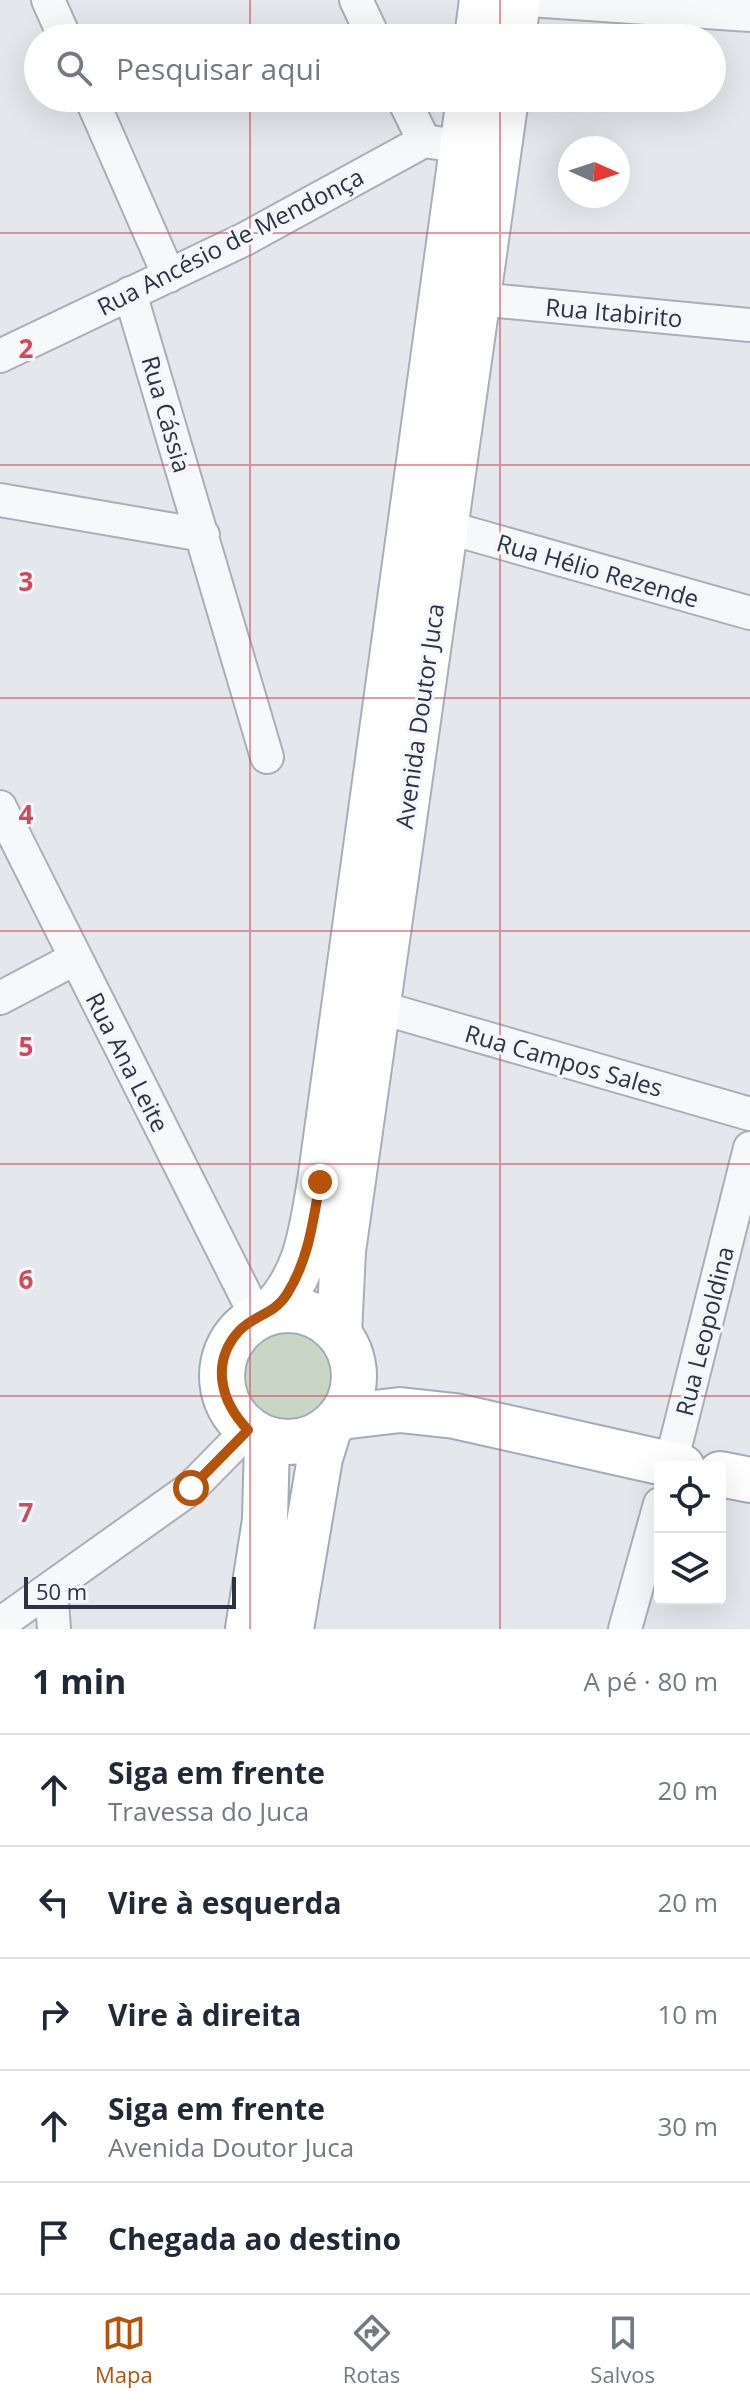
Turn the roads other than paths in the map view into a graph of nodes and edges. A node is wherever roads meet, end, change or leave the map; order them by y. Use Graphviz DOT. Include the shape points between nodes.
graph roads {
  1 [pos="48,0"];
  2 [pos="356,0"];
  3 [pos="482,0"];
  4 [pos="518,0"];
  5 [pos="529,0"];
  6 [pos="750,15"];
  7 [pos="59,24"];
  8 [pos="367,24"];
  9 [pos="479,24"];
  10 [pos="515,24"];
  11 [pos="97,112"];
  12 [pos="420,112"];
  13 [pos="467,112"];
  14 [pos="493,112"];
  15 [pos="462,147"];
  16 [pos="169,276"];
  17 [pos="130,293"];
  18 [pos="478,299"];
  19 [pos="750,325"];
  20 [pos="0,356"];
  21 [pos="0,500"];
  22 [pos="446,527"];
  23 [pos="203,535"];
  24 [pos="750,613"];
  25 [pos="267,757"];
  26 [pos="0,807"];
  27 [pos="76,958"];
  28 [pos="0,998"];
  29 [pos="378,1007"];
  30 [pos="750,1114"];
  31 [pos="750,1148"];
  32 [pos="264,1315"];
  33 [pos="344,1344"];
  34 [pos="455,1416"];
  35 [pos="335,1423"];
  36 [pos="257,1435"];
  37 [pos="675,1461"];
  38 [pos="654,1471"];
  39 [pos="726,1475"];
  40 [pos="750,1480"];
  41 [pos="654,1533"];
  42 [pos="51,1589"];
  43 [pos="0,1624"];
  44 [pos="54,1629"];
  45 [pos="248,1629"];
  46 [pos="291,1629"];
  47 [pos="625,1629"];
  1 -- 7 [label="street"];
  2 -- 8 [label="street"];
  3 -- 9 [label="main road"];
  4 -- 10 [label="main road"];
  5 -- 6 [label="street"];
  11 -- 16 [label="street"];
  12 -- 15 [label="street"];
  13 -- 15 [label="main road, Avenida Doutor Juca"];
  14 -- 15 [label="main road, Avenida Doutor Juca"];
  15 -- 16 [label="street, Rua Ancésio de Mendonça"];
  15 -- 18 [label="main road, Avenida Doutor Juca"];
  15 -- 32 [label="main road, Avenida Doutor Juca" via="320,1182 307,1255 287,1295"];
  16 -- 17 [label="street, Rua Ancésio de Mendonça"];
  17 -- 20 [label="street, Rua Ancésio de Mendonça"];
  17 -- 23 [label="street, Rua Cássia"];
  18 -- 19 [label="street, Rua Itabirito"];
  18 -- 22 [label="main road, Avenida Doutor Juca"];
  21 -- 23 [label="street"];
  22 -- 24 [label="street, Rua Hélio Rezende"];
  22 -- 29 [label="main road, Avenida Doutor Juca"];
  23 -- 25 [label="street, Rua Cássia"];
  26 -- 27 [label="street, Rua Ana Leite"];
  27 -- 28 [label="street"];
  27 -- 32 [label="street, Rua Ana Leite"];
  29 -- 30 [label="street, Rua Campos Sales"];
  29 -- 33 [label="main road, Avenida Doutor Juca" via="343,1251"];
  31 -- 37 [label="street, Rua Leopoldina"];
  32 -- 33 [label="main road" via="308,1313 325,1321"];
  32 -- 36 [label="main road" via="239,1331 222,1371 223,1393 233,1414"];
  33 -- 34 [label="main road" via="414,1395"];
  33 -- 35 [label="main road" via="354,1375 351,1397"];
  34 -- 35 [label="main road" via="400,1410"];
  34 -- 38 [label="main road"];
  35 -- 36 [label="main road" via="310,1439 288,1443"];
  35 -- 46 [label="main road" via="320,1458"];
  36 -- 42 [label="street"];
  36 -- 45 [label="main road" via="265,1520"];
  39 -- 40 [label="main road"];
  41 -- 47 [label="street, Rua Leopoldina"];
  42 -- 43 [label="street"];
  42 -- 44 [label="street"];
}
